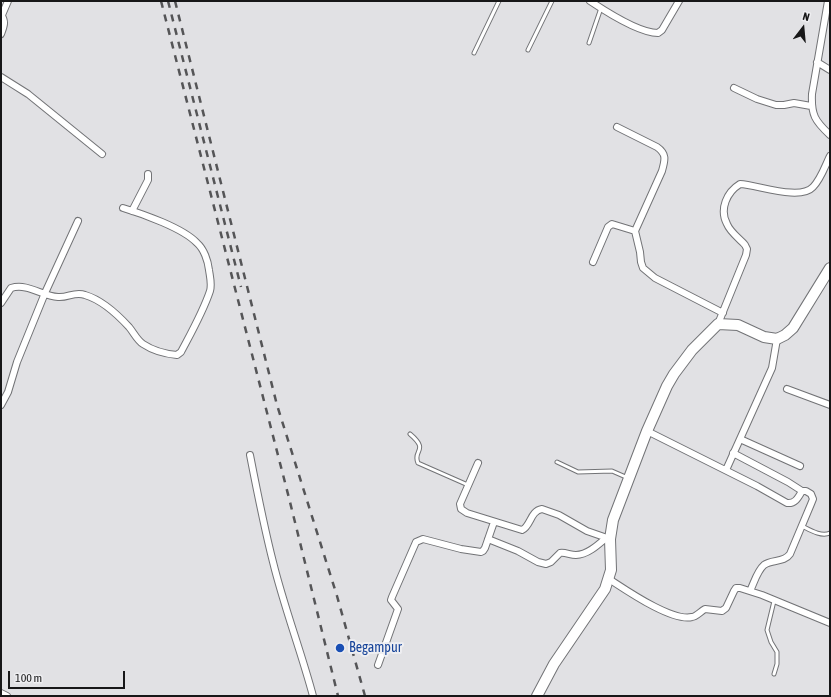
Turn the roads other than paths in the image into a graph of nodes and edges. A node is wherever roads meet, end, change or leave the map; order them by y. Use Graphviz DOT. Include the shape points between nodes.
graph roads {
  1 [pos="8,1"];
  2 [pos="499,1"];
  3 [pos="552,1"];
  4 [pos="590,1"];
  5 [pos="679,1"];
  6 [pos="828,1"];
  7 [pos="601,8"];
  8 [pos="828,9"];
  9 [pos="2,15"];
  10 [pos="1,33"];
  11 [pos="589,43"];
  12 [pos="528,50"];
  13 [pos="474,53"];
  14 [pos="817,62"];
  15 [pos="830,70"];
  16 [pos="1,77"];
  17 [pos="734,88"];
  18 [pos="811,106"];
  19 [pos="617,127"];
  20 [pos="830,136"];
  21 [pos="102,154"];
  22 [pos="830,156"];
  23 [pos="148,174"];
  24 [pos="123,208"];
  25 [pos="132,211"];
  26 [pos="78,221"];
  27 [pos="636,231"];
  28 [pos="594,262"];
  29 [pos="830,268"];
  30 [pos="45,293"];
  31 [pos="1,303"];
  32 [pos="723,313"];
  33 [pos="718,324"];
  34 [pos="777,339"];
  35 [pos="787,389"];
  36 [pos="1,405"];
  37 [pos="830,405"];
  38 [pos="647,431"];
  39 [pos="410,434"];
  40 [pos="740,439"];
  41 [pos="733,453"];
  42 [pos="250,455"];
  43 [pos="557,462"];
  44 [pos="478,463"];
  45 [pos="800,466"];
  46 [pos="726,470"];
  47 [pos="629,478"];
  48 [pos="468,485"];
  49 [pos="802,492"];
  50 [pos="494,522"];
  51 [pos="802,526"];
  52 [pos="830,533"];
  53 [pos="488,539"];
  54 [pos="608,539"];
  55 [pos="609,579"];
  56 [pos="750,591"];
  57 [pos="774,601"];
  58 [pos="830,623"];
  59 [pos="378,665"];
  60 [pos="774,674"];
  61 [pos="1,693"];
  62 [pos="7,696"];
  63 [pos="313,696"];
  64 [pos="537,696"];
  1 -- 9 [label="street"];
  2 -- 13 [label="lane"];
  3 -- 12 [label="lane"];
  4 -- 7 [label="street"];
  5 -- 7 [label="street" via="658,33 647,31"];
  6 -- 8 [label="street"];
  7 -- 11 [label="lane"];
  8 -- 14 [label="street"];
  9 -- 10 [label="street" via="5,22"];
  14 -- 15 [label="street"];
  14 -- 18 [label="street"];
  16 -- 21 [label="street" via="28,94"];
  17 -- 18 [label="street" via="776,104 794,103"];
  18 -- 20 [label="street" via="819,124"];
  19 -- 27 [label="street" via="657,147 665,156 662,171"];
  22 -- 32 [label="street" via="814,187 803,193 740,184 728,195 724,217 727,225 747,249"];
  23 -- 25 [label="street" via="148,180"];
  24 -- 25 [label="street"];
  25 -- 30 [label="street" via="186,234 203,249 209,266 210,291 181,352 177,355 171,354 144,344 111,310 85,295 78,293 58,297"];
  26 -- 30 [label="street"];
  27 -- 28 [label="street" via="612,224 608,227"];
  27 -- 32 [label="street" via="641,262 647,272"];
  29 -- 34 [label="main road" via="793,328 785,336"];
  30 -- 31 [label="street" via="16,286 11,288"];
  30 -- 36 [label="street"];
  32 -- 33 [label="street"];
  33 -- 34 [label="main road" via="738,325 764,337"];
  33 -- 38 [label="main road" via="692,350 674,374 660,398"];
  34 -- 40 [label="street" via="772,368"];
  35 -- 37 [label="street"];
  38 -- 46 [label="street"];
  38 -- 47 [label="main road"];
  39 -- 48 [label="lane" via="420,444 418,463"];
  40 -- 41 [label="street"];
  40 -- 45 [label="street"];
  41 -- 46 [label="street"];
  41 -- 49 [label="street"];
  42 -- 63 [label="street" via="273,562"];
  43 -- 47 [label="lane" via="578,472 612,472"];
  44 -- 48 [label="street"];
  46 -- 49 [label="street" via="787,503 791,504"];
  47 -- 54 [label="main road"];
  48 -- 50 [label="street" via="460,504 461,509"];
  49 -- 51 [label="street" via="811,494 813,499"];
  50 -- 53 [label="street"];
  50 -- 54 [label="street" via="522,530 535,512 542,508"];
  51 -- 52 [label="lane" via="821,534"];
  51 -- 56 [label="street" via="788,558 765,564"];
  53 -- 54 [label="street" via="546,564 560,553 584,553"];
  53 -- 59 [label="street" via="484,551 477,552 423,539 416,542 391,600 398,609"];
  54 -- 55 [label="main road" via="612,557"];
  55 -- 56 [label="street" via="648,604 688,618 705,609 722,611 736,588"];
  55 -- 64 [label="main road" via="598,600 554,664"];
  56 -- 57 [label="street"];
  57 -- 58 [label="street"];
  57 -- 60 [label="lane" via="767,630 777,652"];
  61 -- 62 [label="street"];
}
